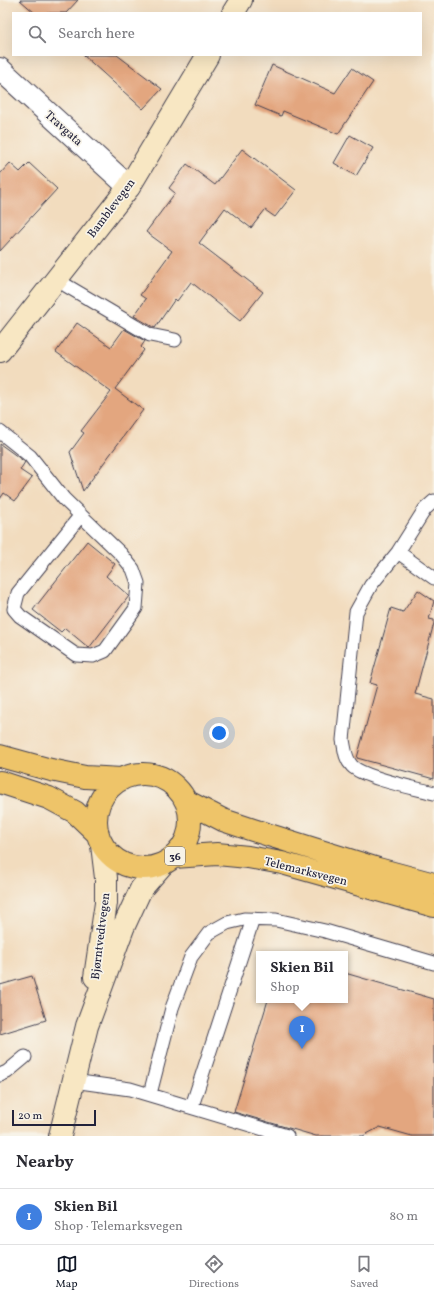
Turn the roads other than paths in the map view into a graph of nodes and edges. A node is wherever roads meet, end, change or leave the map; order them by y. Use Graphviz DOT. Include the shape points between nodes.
graph roads {
  1 [pos="241,0"];
  2 [pos="234,12"];
  3 [pos="207,56"];
  4 [pos="0,69"];
  5 [pos="129,187"];
  6 [pos="57,278"];
  7 [pos="175,340"];
  8 [pos="0,351"];
  9 [pos="0,432"];
  10 [pos="434,501"];
  11 [pos="80,515"];
  12 [pos="398,552"];
  13 [pos="434,578"];
  14 [pos="0,756"];
  15 [pos="122,779"];
  16 [pos="0,782"];
  17 [pos="434,793"];
  18 [pos="186,801"];
  19 [pos="99,839"];
  20 [pos="168,861"];
  21 [pos="434,884"];
  22 [pos="434,906"];
  23 [pos="253,919"];
  24 [pos="434,963"];
  25 [pos="88,1026"];
  26 [pos="24,1057"];
  27 [pos="0,1075"];
  28 [pos="73,1081"];
  29 [pos="150,1094"];
  30 [pos="192,1106"];
  31 [pos="60,1136"];
  32 [pos="287,1136"];
  1 -- 2 [label="main road"];
  3 -- 5 [label="main road, Bamblevegen"];
  4 -- 5 [label="street, Travgata"];
  5 -- 6 [label="main road, Bamblevegen"];
  6 -- 7 [label="lane" via="120,319 150,335"];
  6 -- 8 [label="main road, Bamblevegen"];
  9 -- 11 [label="lane" via="30,456"];
  10 -- 12 [label="lane" via="425,509"];
  11 -- 11 [label="lane" via="121,554 133,569 138,583 136,608 105,651 93,656 76,655 20,616 14,609 18,592"];
  12 -- 13 [label="lane"];
  12 -- 17 [label="lane" via="372,584 356,612 344,740 345,755 352,766 362,773"];
  14 -- 15 [label="highway, Telemarksvegen / 36" via="85,777"];
  15 -- 18 [label="highway, Telemarksvegen / 36" via="134,774 159,776 180,790"];
  15 -- 19 [label="highway, Telemarksvegen / 36" via="111,786 100,802 96,820"];
  16 -- 19 [label="highway, Telemarksvegen / 36" via="49,798 75,812"];
  18 -- 20 [label="highway, Telemarksvegen / 36" via="191,825 188,837 183,848"];
  18 -- 21 [label="highway, Telemarksvegen / 36" via="223,820"];
  19 -- 20 [label="highway, Telemarksvegen / 36" via="117,861 128,866 139,868"];
  19 -- 25 [label="main road, Bjørntvedtvegen" via="106,878 106,903"];
  20 -- 22 [label="highway, Telemarksvegen / 36" via="217,854 248,857 275,862"];
  20 -- 25 [label="main road, Bjørntvedtvegen" via="141,889 131,909"];
  23 -- 24 [label="lane" via="276,920"];
  23 -- 29 [label="lane" via="227,923 209,933 190,957 172,1008"];
  23 -- 30 [label="lane"];
  25 -- 28 [label="main road, Bjørntvedtvegen"];
  26 -- 27 [label="lane"];
  28 -- 29 [label="lane" via="130,1088"];
  28 -- 31 [label="main road, Bjørntvedtvegen"];
  29 -- 30 [label="lane"];
  30 -- 32 [label="lane"];
}
